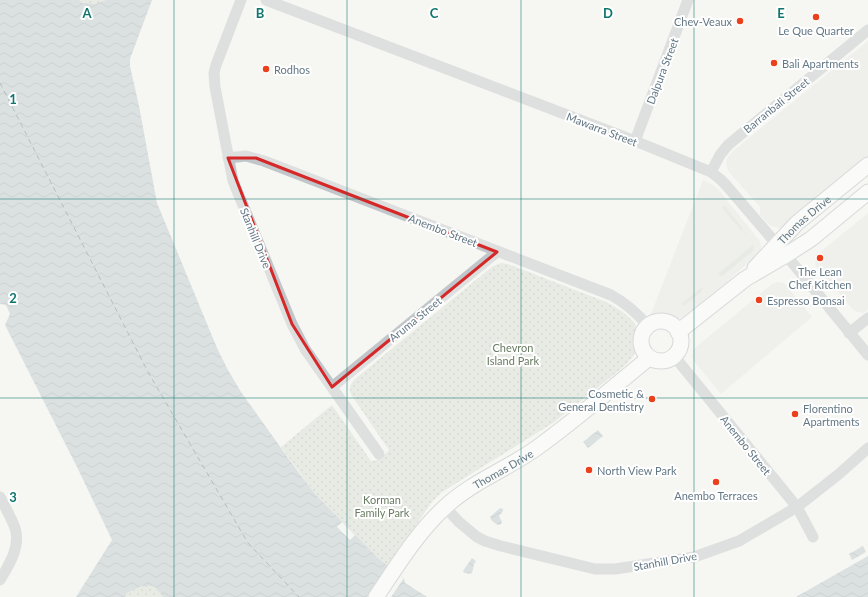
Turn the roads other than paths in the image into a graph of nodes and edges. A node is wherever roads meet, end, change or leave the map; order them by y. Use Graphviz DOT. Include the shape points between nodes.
graph roads {
  1 [pos="241,0"];
  2 [pos="266,0"];
  3 [pos="688,0"];
  4 [pos="868,30"];
  5 [pos="635,142"];
  6 [pos="228,158"];
  7 [pos="868,165"];
  8 [pos="711,172"];
  9 [pos="868,192"];
  10 [pos="797,223"];
  11 [pos="811,239"];
  12 [pos="781,250"];
  13 [pos="498,252"];
  14 [pos="868,318"];
  15 [pos="648,326"];
  16 [pos="678,332"];
  17 [pos="849,333"];
  18 [pos="674,356"];
  19 [pos="868,356"];
  20 [pos="649,358"];
  21 [pos="332,387"];
  22 [pos="868,448"];
  23 [pos="378,454"];
  24 [pos="0,497"];
  25 [pos="445,507"];
  26 [pos="797,507"];
  27 [pos="813,537"];
  28 [pos="0,580"];
  29 [pos="376,597"];
  1 -- 6 [label="street, Stanhill Drive" via="214,73"];
  2 -- 5 [label="street, Mawarra Street"];
  3 -- 5 [label="street, Dalpura Street"];
  4 -- 8 [label="street, Barranbali Street" via="728,145"];
  5 -- 8 [label="street, Mawarra Street"];
  6 -- 13 [label="street, Anembo Street" via="256,158"];
  6 -- 21 [label="street, Stanhill Drive" via="233,181 292,324 305,349"];
  7 -- 10 [label="main road, Thomas Drive"];
  8 -- 12 [label="street, Mawarra Street" via="723,182"];
  9 -- 11 [label="main road, Thomas Drive"];
  10 -- 11 [label="main road"];
  10 -- 12 [label="main road, Thomas Drive"];
  11 -- 12 [label="main road, Thomas Drive"];
  12 -- 16 [label="main road, Thomas Drive"];
  12 -- 17 [label="street, Mawarra Street"];
  13 -- 15 [label="street, Anembo Street" via="607,294 632,309"];
  13 -- 21 [label="street, Aruma Street"];
  14 -- 17 [label="street"];
  15 -- 16 [label="main road" via="661,321 671,324"];
  15 -- 20 [label="main road" via="641,342 642,349"];
  16 -- 18 [label="main road" via="681,338 680,347"];
  17 -- 19 [label="street, Mawarra Street"];
  18 -- 20 [label="main road" via="666,361"];
  18 -- 26 [label="street, Anembo Street"];
  20 -- 25 [label="main road, Thomas Drive" via="537,448 462,493"];
  21 -- 23 [label="street, Stanhill Drive"];
  22 -- 26 [label="street, Stanhill Drive"];
  24 -- 28 [label="street" via="13,523 17,539 16,548"];
  25 -- 26 [label="street, Stanhill Drive" via="459,522 485,541 595,569 615,569 694,557 739,541"];
  25 -- 29 [label="main road, Thomas Drive" via="418,536"];
  26 -- 27 [label="street, Anembo Street"];
}
